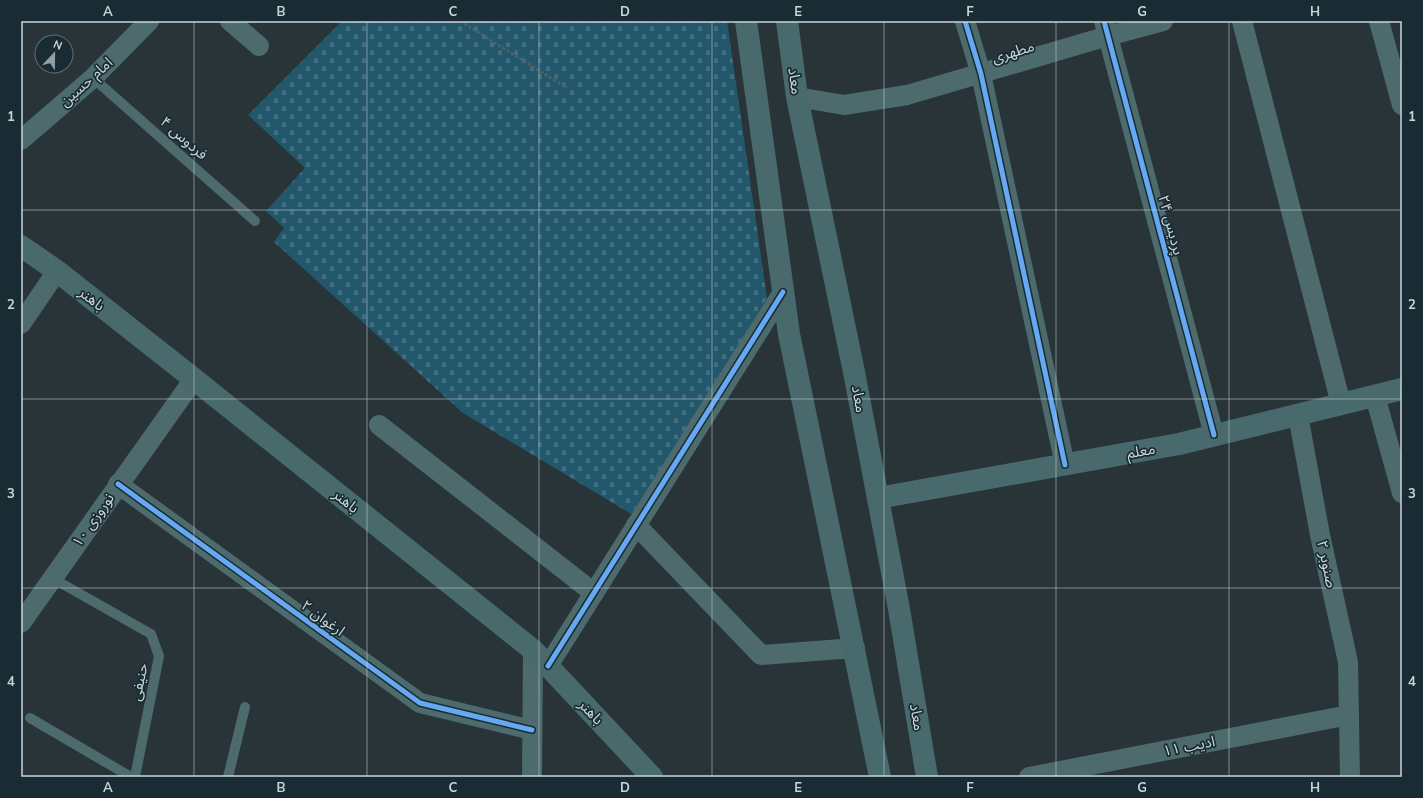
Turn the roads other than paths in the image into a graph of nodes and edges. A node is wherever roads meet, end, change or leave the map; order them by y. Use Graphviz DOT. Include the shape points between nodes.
graph roads {
  1 [pos="149,21"];
  2 [pos="230,21"];
  3 [pos="746,21"];
  4 [pos="787,21"];
  5 [pos="965,21"];
  6 [pos="1164,21"];
  7 [pos="1242,21"];
  8 [pos="1379,21"];
  9 [pos="1106,28"];
  10 [pos="259,46"];
  11 [pos="981,74"];
  12 [pos="93,78"];
  13 [pos="797,97"];
  14 [pos="1402,105"];
  15 [pos="21,140"];
  16 [pos="255,221"];
  17 [pos="21,246"];
  18 [pos="57,271"];
  19 [pos="783,292"];
  20 [pos="21,324"];
  21 [pos="194,379"];
  22 [pos="1402,389"];
  23 [pos="1375,396"];
  24 [pos="1341,404"];
  25 [pos="1298,415"];
  26 [pos="379,425"];
  27 [pos="1214,435"];
  28 [pos="1065,464"];
  29 [pos="118,484"];
  30 [pos="1402,492"];
  31 [pos="878,498"];
  32 [pos="636,525"];
  33 [pos="52,578"];
  34 [pos="594,593"];
  35 [pos="21,623"];
  36 [pos="855,648"];
  37 [pos="541,658"];
  38 [pos="245,707"];
  39 [pos="1349,715"];
  40 [pos="30,718"];
  41 [pos="532,730"];
  42 [pos="130,777"];
  43 [pos="135,777"];
  44 [pos="228,777"];
  45 [pos="532,777"];
  46 [pos="652,777"];
  47 [pos="880,777"];
  48 [pos="927,777"];
  49 [pos="1029,777"];
  50 [pos="1350,777"];
  1 -- 12 [label="street, امام حسین"];
  2 -- 10 [label="street"];
  3 -- 19 [label="main road"];
  4 -- 13 [label="main road, معاد"];
  5 -- 11 [label="street"];
  6 -- 9 [label="street, مطهری"];
  7 -- 24 [label="street"];
  8 -- 14 [label="street"];
  9 -- 11 [label="street, مطهری"];
  9 -- 27 [label="street, پردیس ۲۴"];
  11 -- 13 [label="street, مطهری" via="907,96 844,104"];
  11 -- 28 [label="street"];
  12 -- 15 [label="street, امام حسین"];
  12 -- 16 [label="lane, فردوس ۴"];
  13 -- 31 [label="main road, معاد"];
  17 -- 18 [label="main road, باهنر"];
  18 -- 20 [label="street"];
  18 -- 21 [label="main road, باهنر"];
  19 -- 32 [label="street"];
  19 -- 36 [label="main road" via="789,334"];
  21 -- 29 [label="street, نوروزی ۱۰"];
  21 -- 37 [label="main road, باهنر"];
  22 -- 23 [label="main road, معلم"];
  23 -- 24 [label="main road, معلم"];
  23 -- 30 [label="street"];
  24 -- 25 [label="main road, معلم"];
  25 -- 27 [label="main road, معلم"];
  25 -- 39 [label="street, صنوبر ۲" via="1320,535 1348,662"];
  26 -- 34 [label="street"];
  27 -- 28 [label="main road, معلم" via="1179,444"];
  28 -- 31 [label="main road, معلم"];
  29 -- 33 [label="street, نوروزی ۱۰"];
  29 -- 41 [label="street, ارغوان ۲" via="420,703"];
  31 -- 48 [label="main road, معاد"];
  32 -- 34 [label="street"];
  32 -- 36 [label="street" via="761,655"];
  33 -- 35 [label="street, نوروزی ۱۰"];
  33 -- 43 [label="lane, حنیفی" via="152,634 159,656"];
  34 -- 37 [label="street"];
  36 -- 47 [label="main road"];
  37 -- 41 [label="street"];
  37 -- 46 [label="main road, باهنر"];
  38 -- 44 [label="lane"];
  39 -- 49 [label="street, ادیب ۱۱"];
  39 -- 50 [label="street, صنوبر ۲"];
  40 -- 42 [label="lane"];
  41 -- 45 [label="street"];
}
